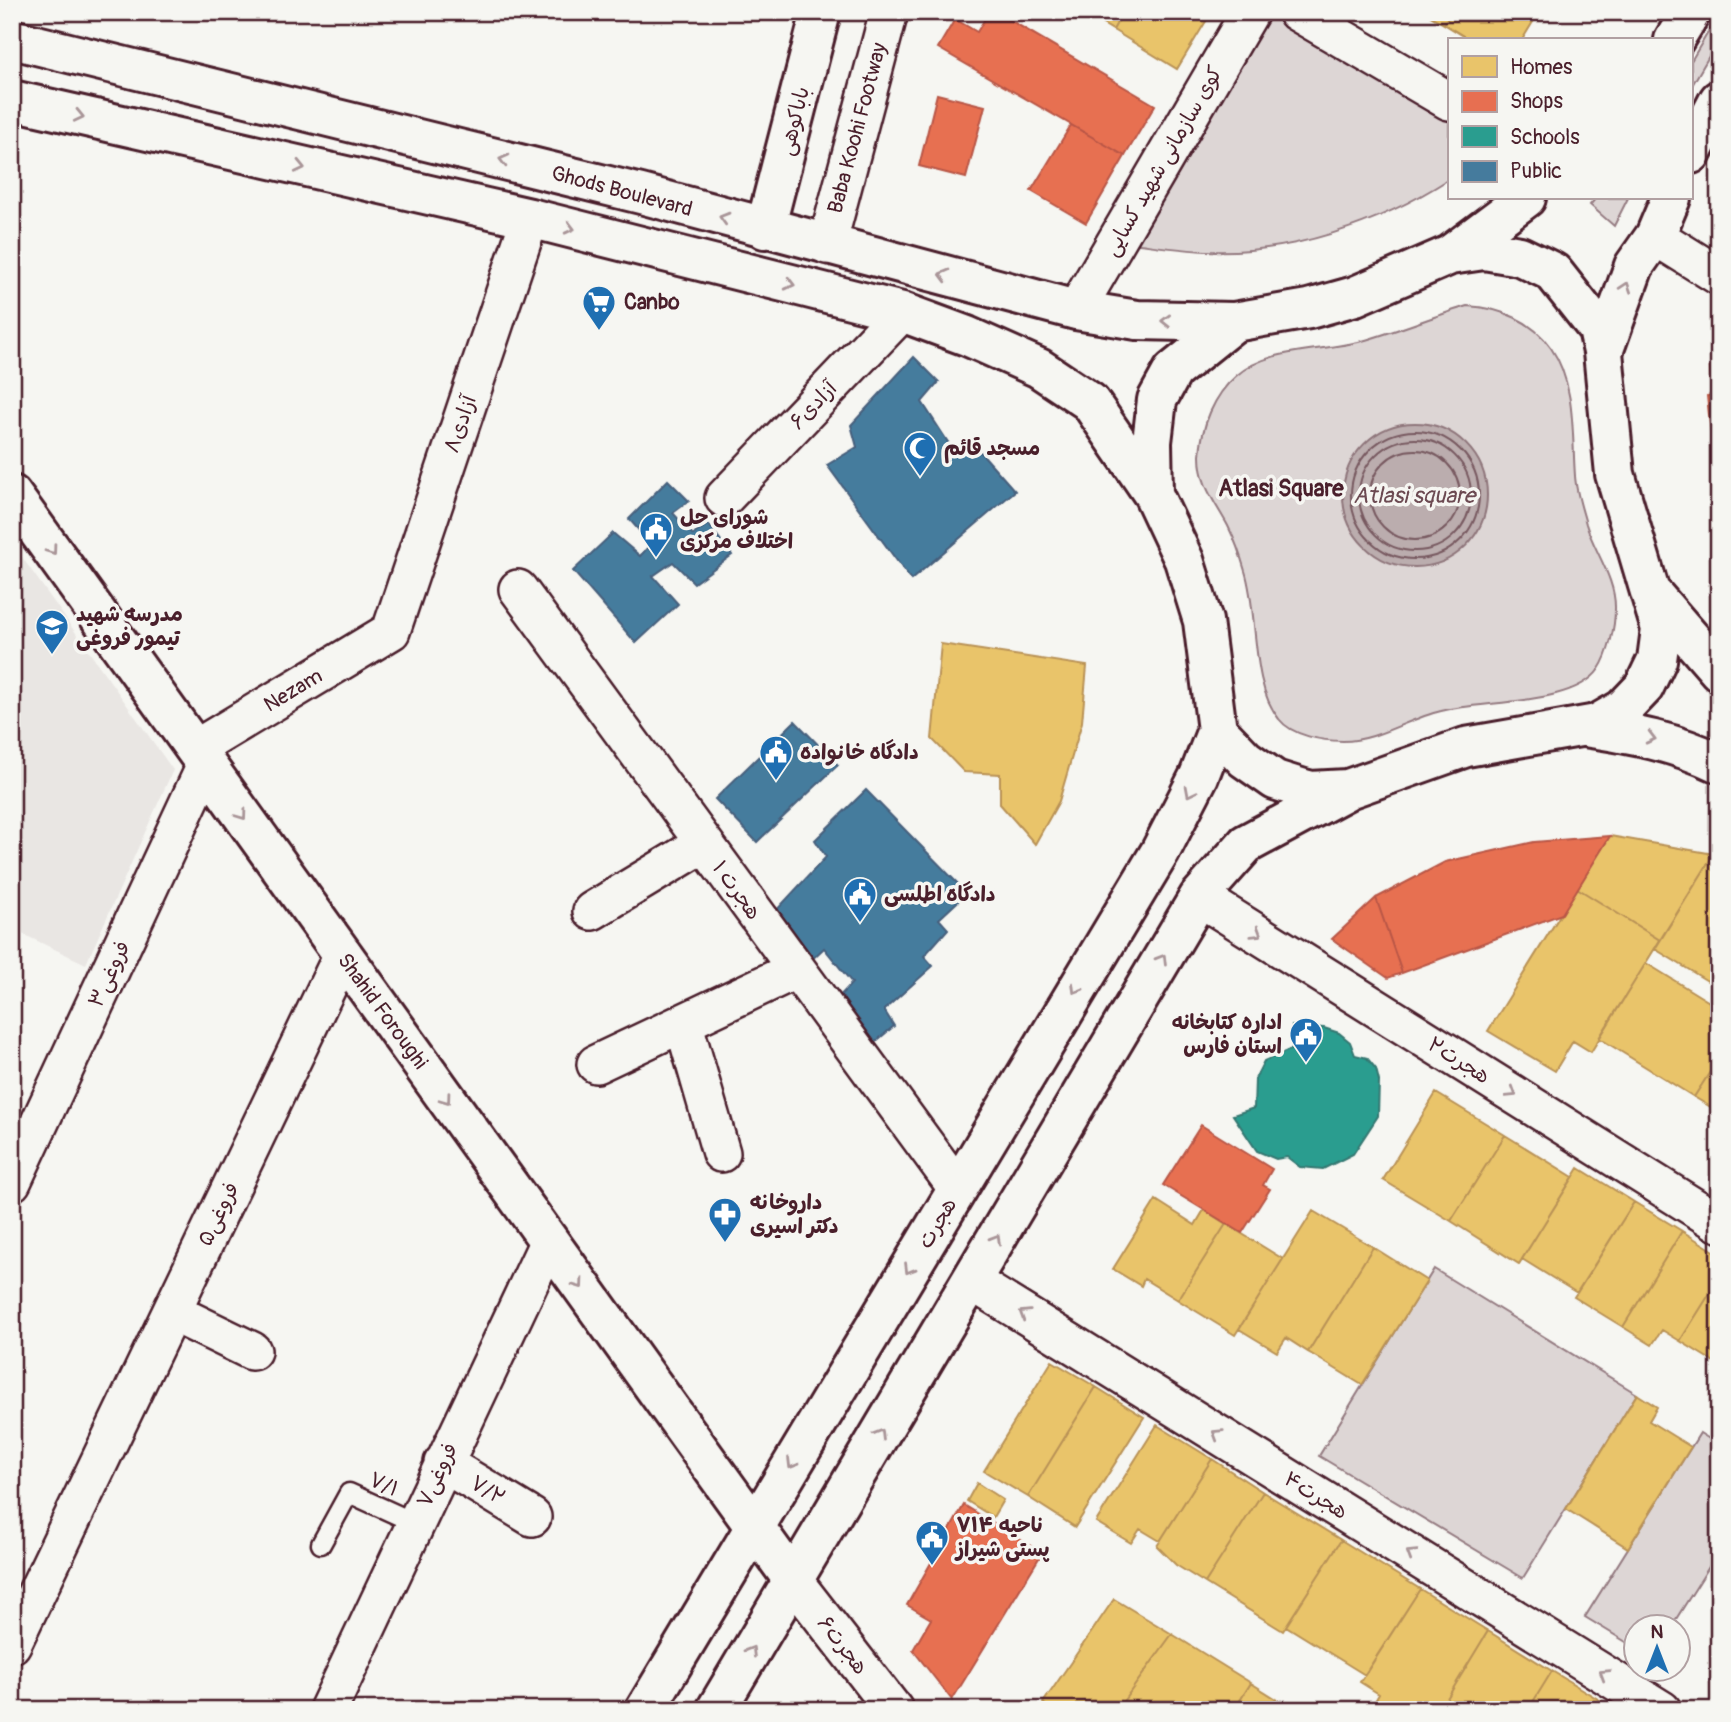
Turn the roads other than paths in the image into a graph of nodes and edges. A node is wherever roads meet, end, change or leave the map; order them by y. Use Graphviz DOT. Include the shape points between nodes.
graph roads {
  1 [pos="821,12"];
  2 [pos="888,12"];
  3 [pos="1250,12"];
  4 [pos="1297,12"];
  5 [pos="1691,12"];
  6 [pos="1675,38"];
  7 [pos="12,39"];
  8 [pos="12,100"];
  9 [pos="1719,100"];
  10 [pos="1448,101"];
  11 [pos="1692,152"];
  12 [pos="1523,200"];
  13 [pos="1670,200"];
  14 [pos="530,218"];
  15 [pos="765,229"];
  16 [pos="1655,236"];
  17 [pos="827,245"];
  18 [pos="1450,255"];
  19 [pos="1719,276"];
  20 [pos="1076,310"];
  21 [pos="902,312"];
  22 [pos="1234,322"];
  23 [pos="1604,352"];
  24 [pos="1153,494"];
  25 [pos="12,495"];
  26 [pos="724,498"];
  27 [pos="518,589"];
  28 [pos="1653,594"];
  29 [pos="391,631"];
  30 [pos="1719,671"];
  31 [pos="1584,727"];
  32 [pos="1217,730"];
  33 [pos="200,757"];
  34 [pos="1719,763"];
  35 [pos="1348,789"];
  36 [pos="703,844"];
  37 [pos="1199,897"];
  38 [pos="592,911"];
  39 [pos="343,954"];
  40 [pos="795,970"];
  41 [pos="684,1025"];
  42 [pos="596,1064"];
  43 [pos="721,1153"];
  44 [pos="13,1177"];
  45 [pos="957,1188"];
  46 [pos="1719,1223"];
  47 [pos="549,1241"];
  48 [pos="971,1281"];
  49 [pos="172,1312"];
  50 [pos="252,1351"];
  51 [pos="443,1463"];
  52 [pos="532,1517"];
  53 [pos="415,1523"];
  54 [pos="754,1527"];
  55 [pos="321,1544"];
  56 [pos="793,1580"];
  57 [pos="12,1644"];
  58 [pos="328,1710"];
  59 [pos="645,1710"];
  60 [pos="716,1710"];
  61 [pos="894,1710"];
  62 [pos="1662,1710"];
  1 -- 15 [label="main road, باباکوهی"];
  2 -- 17 [label="street, Baba Koohi Footway"];
  3 -- 20 [label="street, کوی سازمانی شهید کسایی"];
  4 -- 10 [label="street"];
  5 -- 6 [label="main road"];
  15 -- 7 [label="main road, Ghods Boulevard, one-way" via="641,194"];
  8 -- 14 [label="main road, one-way"];
  9 -- 11 [label="main road"];
  12 -- 18 [label="main road"];
  13 -- 16 [label="main road"];
  14 -- 21 [label="main road, one-way"];
  14 -- 29 [label="street, آزادی۸"];
  15 -- 17 [label="main road, Ghods Boulevard"];
  16 -- 19 [label="street"];
  23 -- 16 [label="main road, one-way" via="1634,266"];
  20 -- 17 [label="main road, Ghods Boulevard, one-way"];
  18 -- 22 [label="main road" via="1355,296"];
  18 -- 23 [label="main road" via="1484,250 1520,256 1553,272 1598,329"];
  22 -- 20 [label="main road, Ghods Boulevard, one-way" via="1137,320"];
  21 -- 24 [label="main road" via="1040,368 1090,402"];
  21 -- 26 [label="street, آزادی۶"];
  22 -- 24 [label="main road" via="1173,371 1157,400"];
  23 -- 28 [label="main road" via="1615,474"];
  24 -- 32 [label="main road" via="1184,561 1203,621"];
  25 -- 33 [label="main road, Shahid Foroughi, one-way"];
  27 -- 36 [label="street, هجرت ۱"];
  28 -- 30 [label="main road"];
  28 -- 31 [label="main road" via="1661,629 1657,660 1644,687 1623,709"];
  29 -- 33 [label="street, Nezam"];
  31 -- 34 [label="main road, one-way" via="1643,735"];
  31 -- 35 [label="main road" via="1466,747"];
  32 -- 35 [label="main road" via="1245,759 1275,780 1310,791"];
  32 -- 45 [label="main road, هجرت, one-way" via="1160,852"];
  33 -- 39 [label="main road, Shahid Foroughi, one-way"];
  33 -- 44 [label="street, فروغی۳"];
  35 -- 37 [label="main road" via="1246,844"];
  36 -- 38 [label="street"];
  36 -- 40 [label="street, هجرت ۱"];
  37 -- 46 [label="street, هجرت۲, one-way"];
  48 -- 37 [label="main road, one-way"];
  39 -- 47 [label="main road, Shahid Foroughi, one-way"];
  39 -- 49 [label="street, فروغی۵"];
  40 -- 41 [label="street"];
  40 -- 45 [label="street, هجرت ۱"];
  41 -- 42 [label="street"];
  41 -- 43 [label="street"];
  45 -- 54 [label="main road, هجرت, one-way"];
  47 -- 51 [label="street, فروغی۷"];
  47 -- 54 [label="main road, Shahid Foroughi, one-way"];
  56 -- 48 [label="main road, one-way"];
  62 -- 48 [label="street, هجرت۴, one-way"];
  49 -- 50 [label="street"];
  49 -- 57 [label="street, فروغی۵"];
  51 -- 52 [label="street, ۷/۲"];
  51 -- 53 [label="street, فروغی۷"];
  53 -- 55 [label="lane, ۷/۱" via="349,1493"];
  53 -- 58 [label="street, فروغی۷"];
  54 -- 56 [label="main road, Shahid Foroughi"];
  54 -- 59 [label="main road, هجرت"];
  60 -- 56 [label="main road, one-way"];
  56 -- 61 [label="street, هجرت۶"];
}
